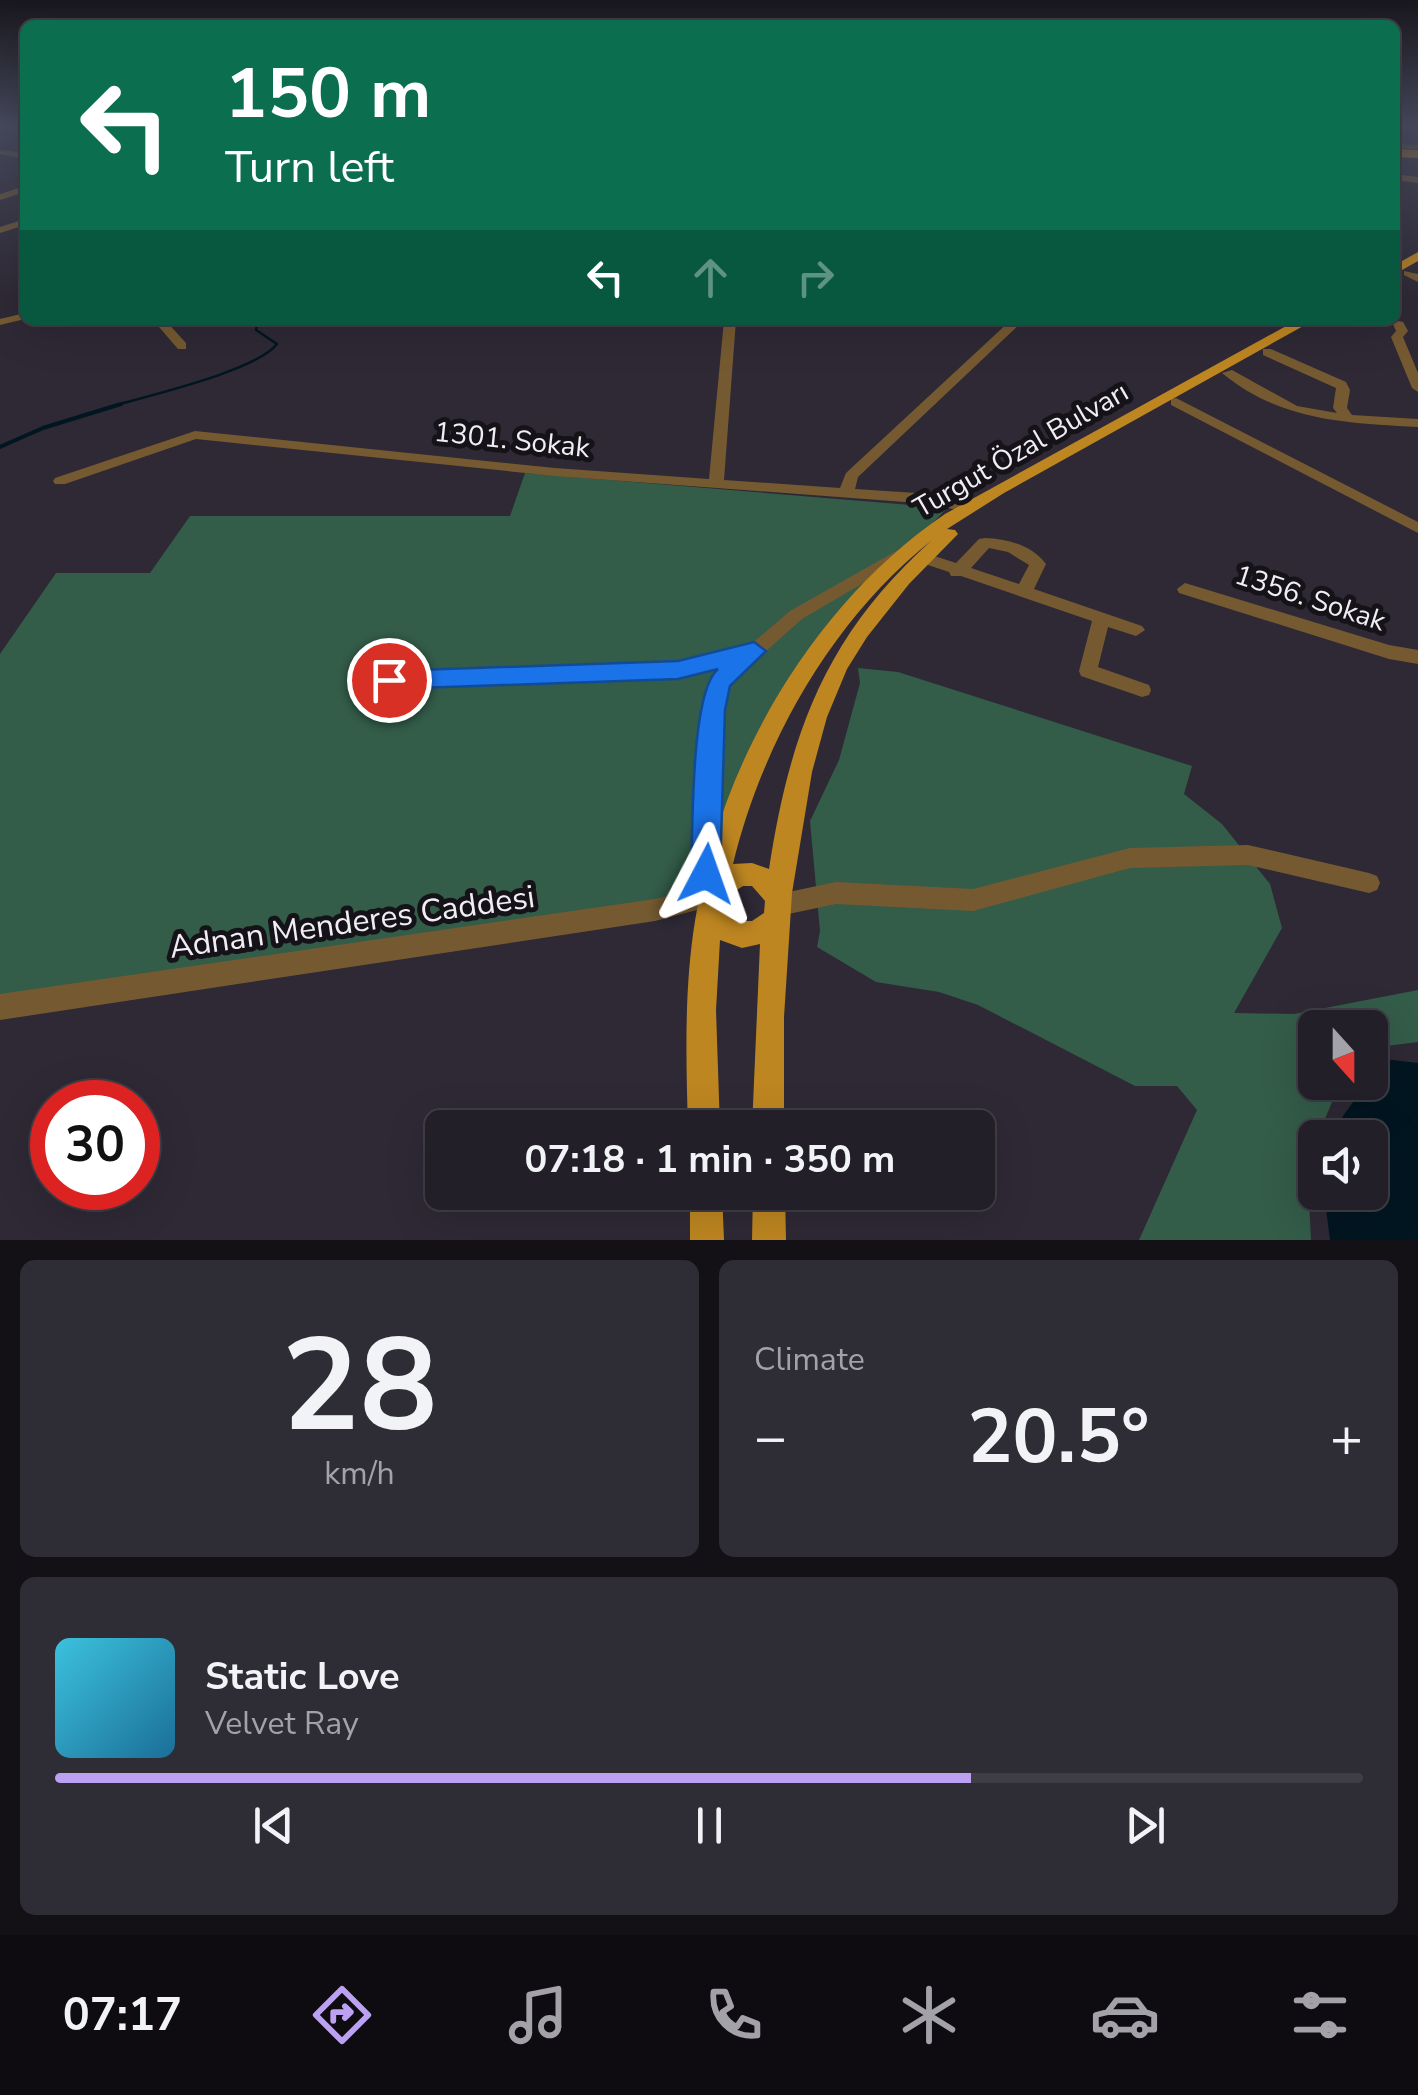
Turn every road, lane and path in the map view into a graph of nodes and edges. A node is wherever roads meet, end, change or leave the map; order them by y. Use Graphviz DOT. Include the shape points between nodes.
graph roads {
  1 [pos="1418,256"];
  2 [pos="1407,274"];
  3 [pos="163,325"];
  4 [pos="730,325"];
  5 [pos="1013,325"];
  6 [pos="1298,325"];
  7 [pos="1315,325"];
  8 [pos="1398,325"];
  9 [pos="182,346"];
  10 [pos="1267,352"];
  11 [pos="1228,374"];
  12 [pos="1418,388"];
  13 [pos="1176,402"];
  14 [pos="1348,420"];
  15 [pos="1416,426"];
  16 [pos="60,481"];
  17 [pos="716,483"];
  18 [pos="847,491"];
  19 [pos="966,507"];
  20 [pos="1418,528"];
  21 [pos="914,554"];
  22 [pos="957,572"];
  23 [pos="1185,589"];
  24 [pos="1023,593"];
  25 [pos="1102,620"];
  26 [pos="1136,630"];
  27 [pos="754,651"];
  28 [pos="1418,657"];
  29 [pos="389,680"];
  30 [pos="1142,690"];
  31 [pos="1369,883"];
  32 [pos="712,901"];
  33 [pos="779,910"];
  34 [pos="0,1007"];
  35 [pos="703,1110"];
  36 [pos="768,1110"];
  37 [pos="706,1210"];
  38 [pos="769,1210"];
  39 [pos="707,1240"];
  40 [pos="769,1240"];
  1 -- 2 [label="main road"];
  3 -- 9 [label="street"];
  4 -- 17 [label="street"];
  5 -- 18 [label="street" via="851,476"];
  6 -- 19 [label="main road, Turgut Özal Bulvarı"];
  7 -- 10 [label="main road"];
  8 -- 12 [label="street"];
  10 -- 11 [label="main road"];
  10 -- 14 [label="street" via="1341,385 1340,408"];
  11 -- 13 [label="main road"];
  11 -- 14 [label="street" via="1294,409"];
  13 -- 20 [label="street"];
  13 -- 21 [label="main road"];
  14 -- 15 [label="street"];
  16 -- 17 [label="street, 1301. Sokak" via="195,435"];
  17 -- 18 [label="street, 1301. Sokak"];
  18 -- 19 [label="street, 1301. Sokak"];
  19 -- 21 [label="main road, Turgut Özal Bulvarı"];
  21 -- 22 [label="street"];
  21 -- 27 [label="street" via="796,616"];
  21 -- 32 [label="main road, Turgut Özal Bulvarı" via="841,616 781,708"];
  21 -- 33 [label="main road" via="838,670 809,744"];
  22 -- 24 [label="street"];
  22 -- 24 [label="street" via="985,543 998,543 1038,564"];
  23 -- 28 [label="street, 1356. Sokak"];
  24 -- 25 [label="street"];
  25 -- 26 [label="street"];
  25 -- 30 [label="street" via="1088,671"];
  27 -- 29 [label="street" via="678,670"];
  27 -- 32 [label="street" via="719,682 712,710 706,874"];
  31 -- 33 [label="street" via="1248,855 1130,858 973,900 836,893"];
  32 -- 33 [label="main road" via="721,926 742,936 765,931"];
  32 -- 33 [label="main road" via="725,878 745,873 765,879"];
  32 -- 34 [label="street, Adnan Menderes Caddesi"];
  32 -- 35 [label="main road, Turgut Özal Bulvarı" via="700,1035"];
  33 -- 36 [label="main road"];
  37 -- 39 [label="main road"];
  38 -- 40 [label="main road"];
}
